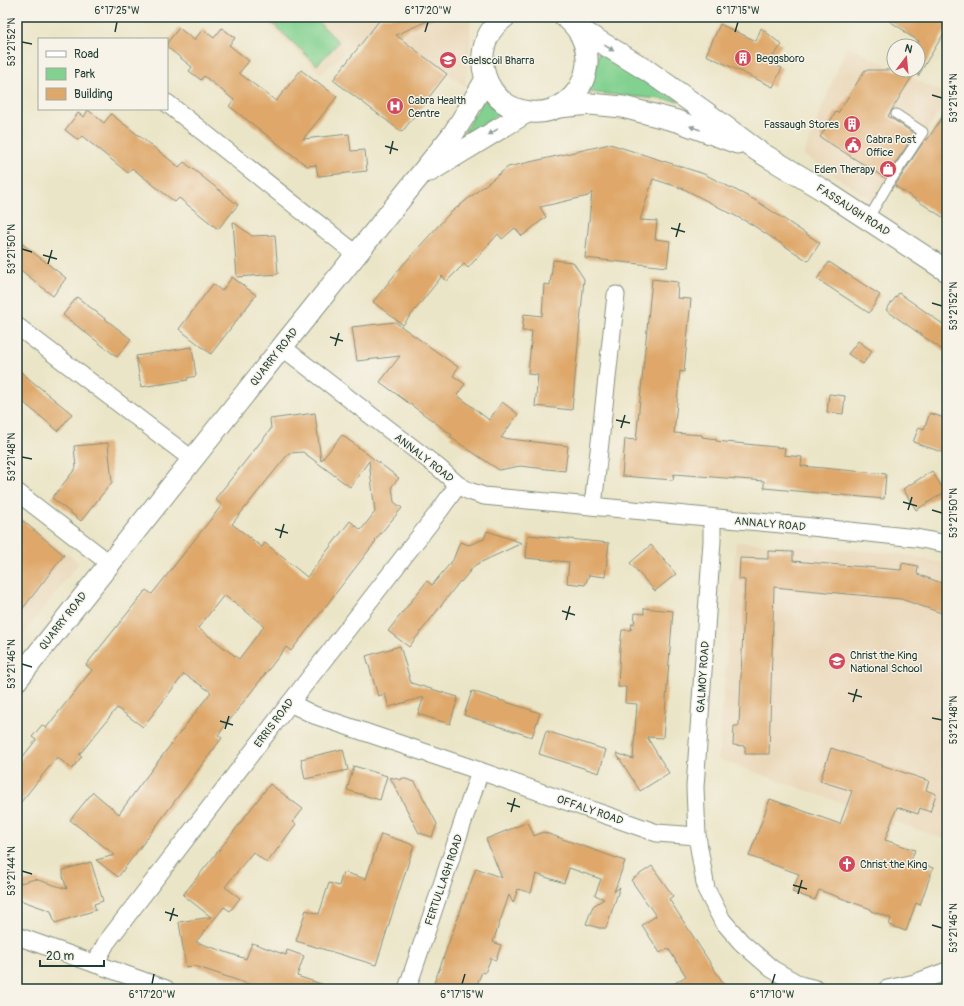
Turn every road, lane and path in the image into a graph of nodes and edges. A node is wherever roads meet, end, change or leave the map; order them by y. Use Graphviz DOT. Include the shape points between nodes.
graph roads {
  1 [pos="488,17"];
  2 [pos="505,17"];
  3 [pos="570,22"];
  4 [pos="486,41"];
  5 [pos="486,78"];
  6 [pos="168,104"];
  7 [pos="559,107"];
  8 [pos="526,112"];
  9 [pos="896,114"];
  10 [pos="758,151"];
  11 [pos="416,179"];
  12 [pos="868,220"];
  13 [pos="356,254"];
  14 [pos="947,271"];
  15 [pos="616,296"];
  16 [pos="17,326"];
  17 [pos="282,347"];
  18 [pos="193,460"];
  19 [pos="458,485"];
  20 [pos="17,492"];
  21 [pos="593,506"];
  22 [pos="712,518"];
  23 [pos="947,544"];
  24 [pos="109,563"];
  25 [pos="17,680"];
  26 [pos="290,702"];
  27 [pos="480,771"];
  28 [pos="696,836"];
  29 [pos="17,936"];
  30 [pos="95,964"];
  31 [pos="947,971"];
  32 [pos="809,988"];
  33 [pos="166,989"];
  34 [pos="407,989"];
  35 [pos="887,989"];
  1 -- 4 [label="street"];
  2 -- 4 [label="street" via="493,28"];
  3 -- 7 [label="street" via="584,41 588,57 586,73 580,87"];
  3 -- 10 [label="street, FASSAUGH ROAD, one-way" via="648,71"];
  4 -- 5 [label="street" via="483,66"];
  5 -- 8 [label="street" via="492,91 502,101"];
  5 -- 11 [label="street, QUARRY ROAD" via="453,134"];
  6 -- 13 [label="street"];
  7 -- 8 [label="street" via="546,112"];
  10 -- 7 [label="street, FASSAUGH ROAD, one-way" via="677,121 623,107 590,104"];
  8 -- 11 [label="street, QUARRY ROAD, one-way"];
  9 -- 12 [label="lane" via="923,132"];
  10 -- 12 [label="street, FASSAUGH ROAD"];
  11 -- 13 [label="street, QUARRY ROAD"];
  12 -- 14 [label="street, FASSAUGH ROAD"];
  13 -- 17 [label="street, QUARRY ROAD"];
  15 -- 21 [label="street"];
  16 -- 18 [label="street"];
  17 -- 18 [label="street, QUARRY ROAD"];
  17 -- 19 [label="street, ANNALY ROAD"];
  18 -- 24 [label="street, QUARRY ROAD"];
  19 -- 21 [label="street, ANNALY ROAD" via="484,496"];
  19 -- 26 [label="street, ERRIS ROAD"];
  20 -- 24 [label="street"];
  21 -- 22 [label="street, ANNALY ROAD"];
  22 -- 23 [label="street, ANNALY ROAD" via="916,538"];
  22 -- 28 [label="street, GALMOY ROAD" via="695,787"];
  24 -- 25 [label="street, QUARRY ROAD"];
  26 -- 27 [label="street, OFFALY ROAD" via="314,715"];
  26 -- 30 [label="street, ERRIS ROAD" via="106,943"];
  27 -- 28 [label="street, OFFALY ROAD" via="658,833"];
  27 -- 34 [label="street, FERTULLAGH ROAD"];
  28 -- 32 [label="street" via="706,889 722,920 741,942 772,969"];
  29 -- 30 [label="street"];
  30 -- 33 [label="street"];
  31 -- 35 [label="street"];
}
